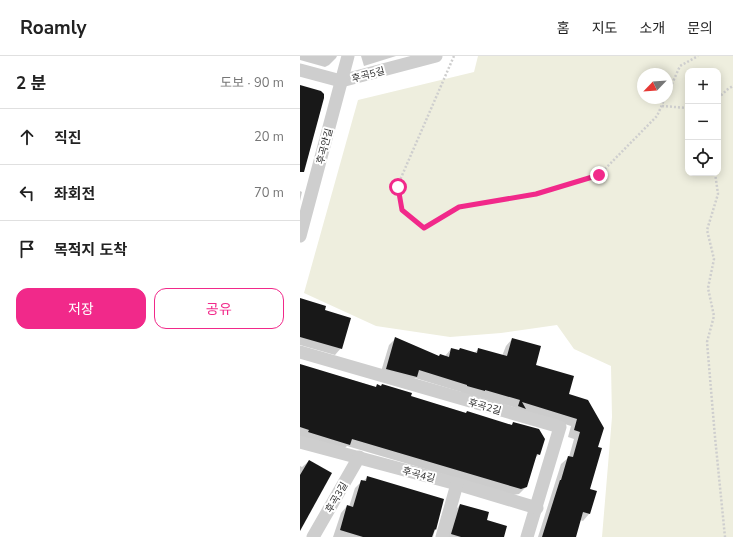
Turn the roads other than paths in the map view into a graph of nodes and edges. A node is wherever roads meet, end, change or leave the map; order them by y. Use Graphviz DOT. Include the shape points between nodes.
graph roads {
  1 [pos="348,56"];
  2 [pos="436,56"];
  3 [pos="300,70"];
  4 [pos="341,81"];
  5 [pos="300,236"];
  6 [pos="300,352"];
  7 [pos="300,442"];
  8 [pos="359,457"];
  9 [pos="457,484"];
  10 [pos="537,508"];
  11 [pos="313,537"];
  12 [pos="442,537"];
  13 [pos="527,537"];
  1 -- 4 [label="street, 후곡안길"];
  2 -- 4 [label="street, 후곡5길"];
  3 -- 4 [label="street, 후곡5길"];
  4 -- 5 [label="street, 후곡안길"];
  6 -- 10 [label="street, 후곡2길" via="560,427"];
  7 -- 8 [label="street, 후곡4길"];
  8 -- 9 [label="street, 후곡4길"];
  8 -- 11 [label="street, 후곡3길"];
  9 -- 10 [label="street, 후곡4길"];
  9 -- 12 [label="street"];
  10 -- 13 [label="street, 후곡2길"];
}
